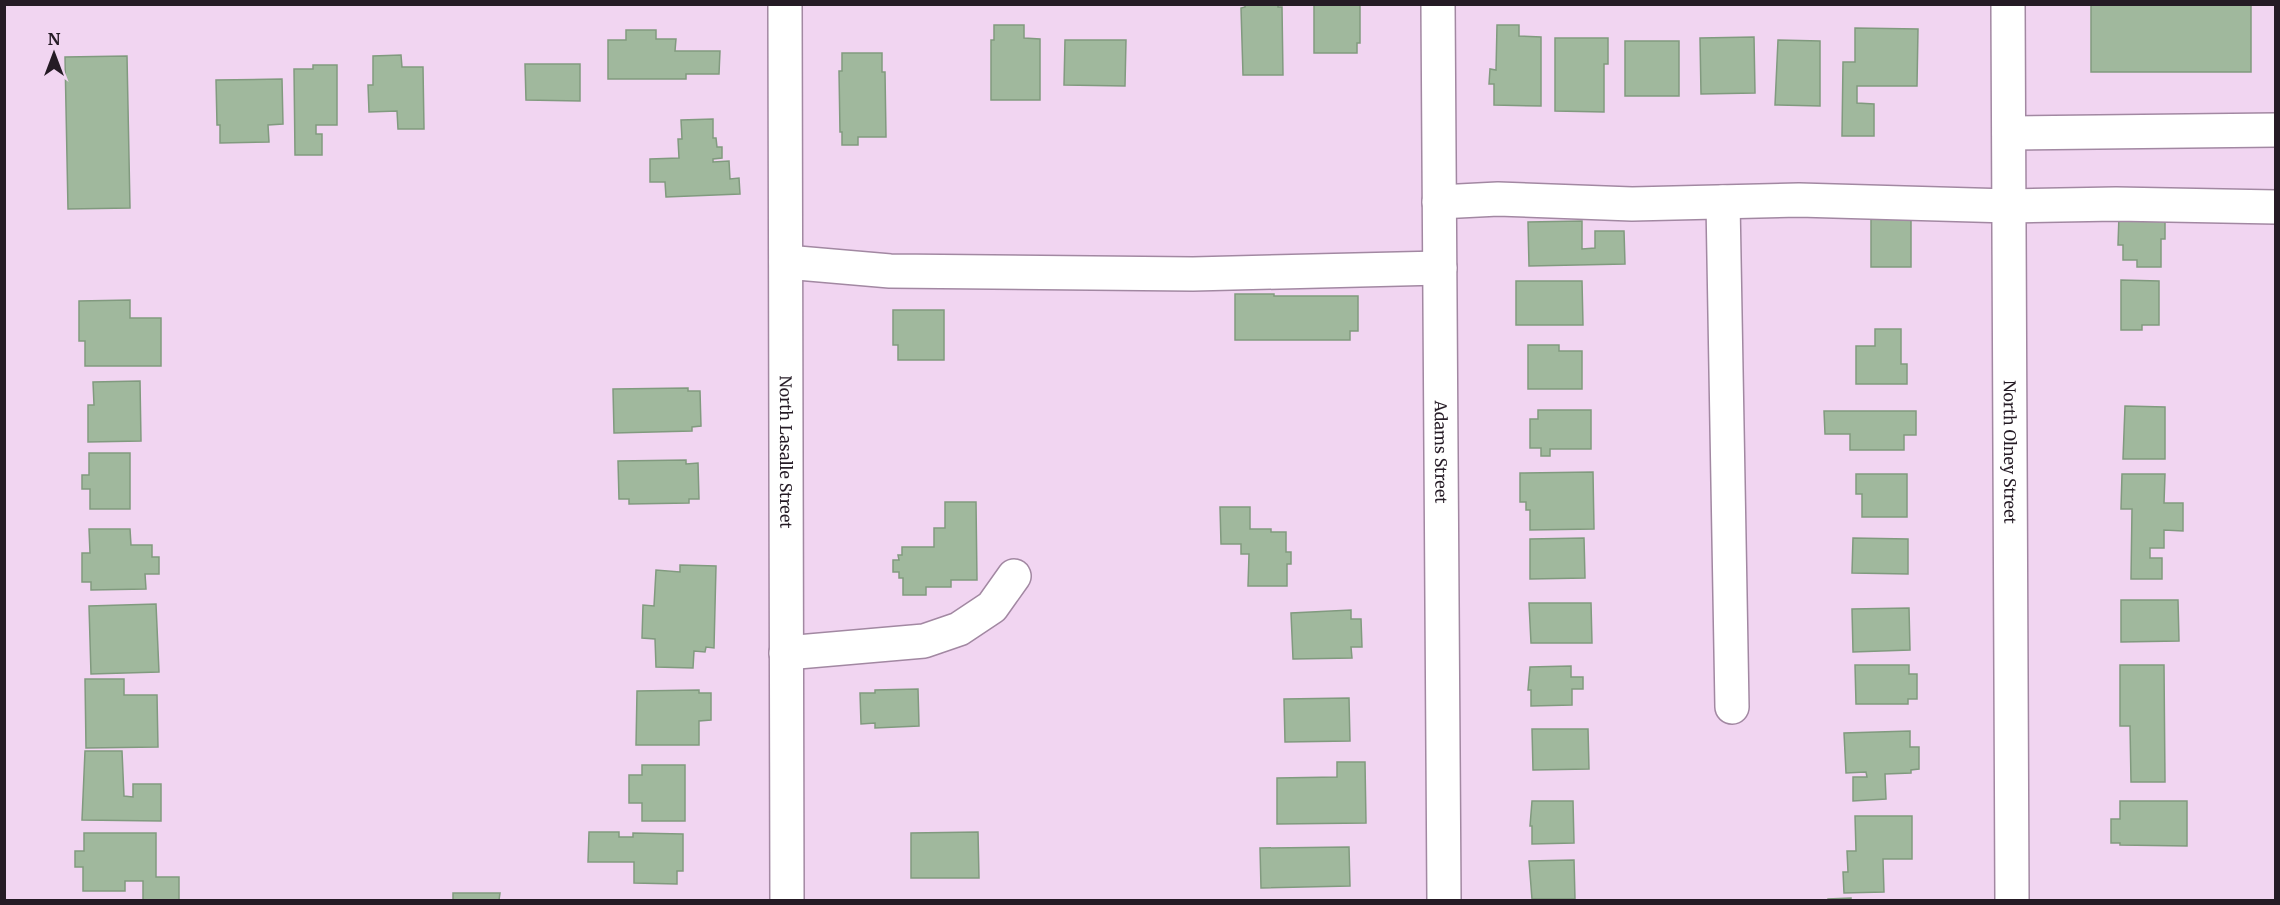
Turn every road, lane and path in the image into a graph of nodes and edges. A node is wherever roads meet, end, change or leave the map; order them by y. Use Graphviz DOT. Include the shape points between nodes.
graph roads {
  1 [pos="785,4"];
  2 [pos="1438,4"];
  3 [pos="2008,4"];
  4 [pos="2276,130"];
  5 [pos="2009,133"];
  6 [pos="1439,202"];
  7 [pos="1723,202"];
  8 [pos="2009,206"];
  9 [pos="2276,207"];
  10 [pos="786,262"];
  11 [pos="1440,268"];
  12 [pos="1014,576"];
  13 [pos="786,653"];
  14 [pos="1732,707"];
  15 [pos="787,900"];
  16 [pos="1444,900"];
  17 [pos="2012,900"];
  1 -- 10 [label="street, North Lasalle Street"];
  2 -- 6 [label="street, Adams Street"];
  3 -- 5 [label="street, North Olney Street"];
  4 -- 5 [label="street"];
  5 -- 8 [label="street, North Olney Street"];
  6 -- 7 [label="street"];
  6 -- 11 [label="street, Adams Street"];
  7 -- 8 [label="street" via="1799,200"];
  7 -- 14 [label="street"];
  8 -- 9 [label="street"];
  8 -- 17 [label="street, North Olney Street"];
  10 -- 11 [label="street" via="890,271 960,272 1193,274"];
  10 -- 13 [label="street, North Lasalle Street"];
  11 -- 16 [label="street, Adams Street"];
  12 -- 13 [label="street" via="992,607 959,629 924,641"];
  13 -- 15 [label="street, North Lasalle Street"];
}
